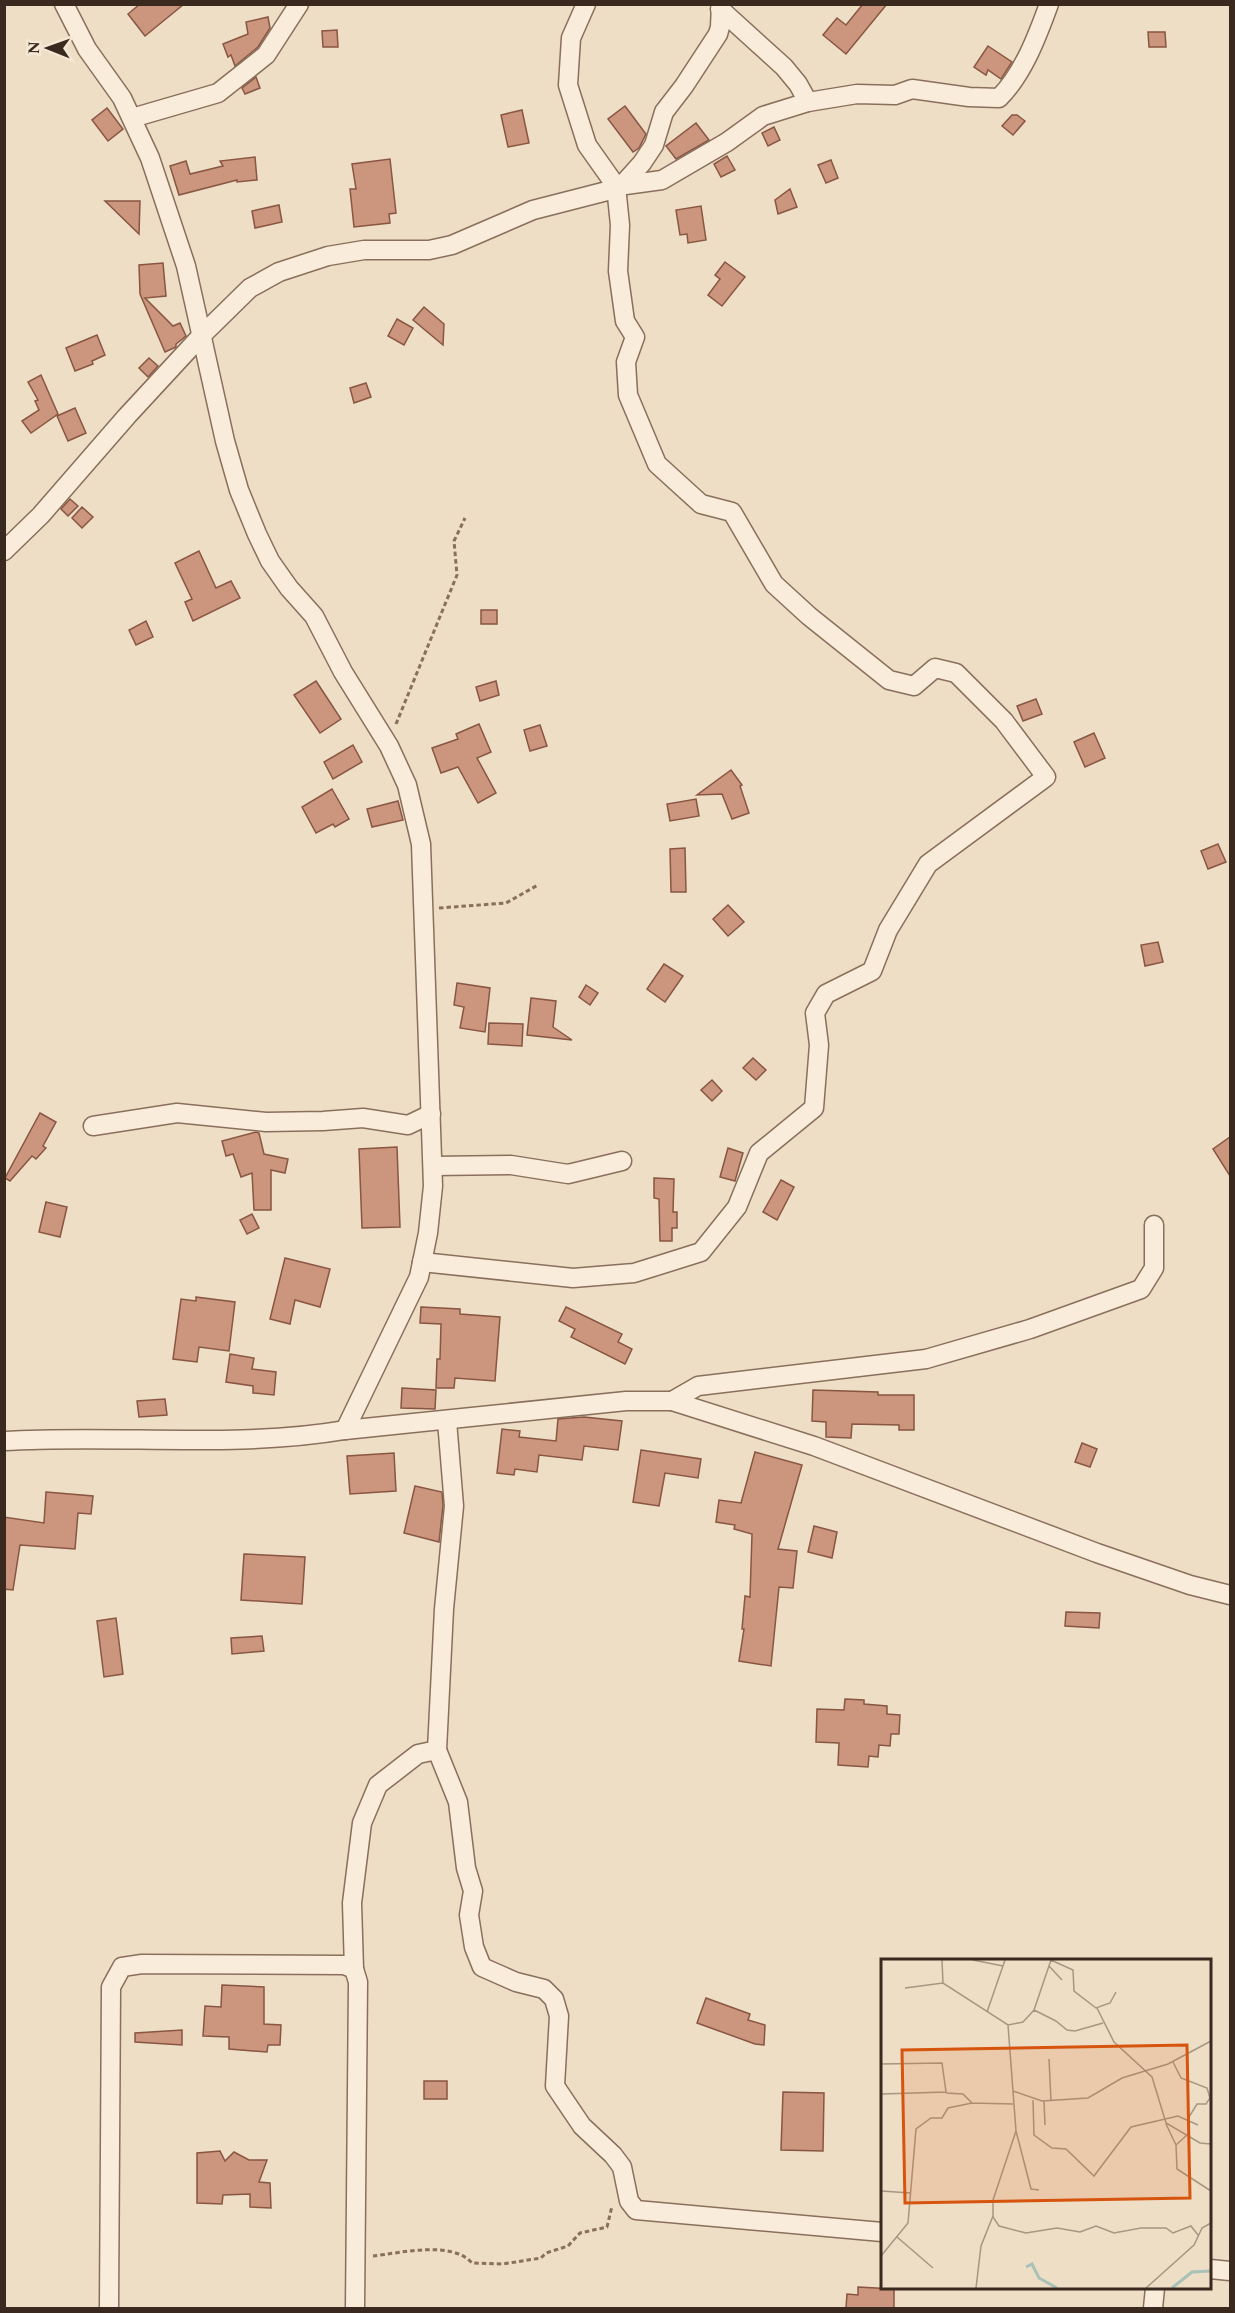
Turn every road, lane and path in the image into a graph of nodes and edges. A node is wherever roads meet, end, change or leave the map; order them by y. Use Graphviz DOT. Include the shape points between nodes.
graph roads {
  1 [pos="64,4"];
  2 [pos="299,4"];
  3 [pos="586,4"];
  4 [pos="1049,4"];
  5 [pos="720,7"];
  6 [pos="808,102"];
  7 [pos="132,118"];
  8 [pos="616,186"];
  9 [pos="201,336"];
  10 [pos="465,518"];
  11 [pos="4,551"];
  12 [pos="389,746"];
  13 [pos="538,885"];
  14 [pos="423,909"];
  15 [pos="430,1114"];
  16 [pos="93,1126"];
  17 [pos="622,1161"];
  18 [pos="433,1166"];
  19 [pos="1154,1226"];
  20 [pos="422,1262"];
  21 [pos="672,1401"];
  22 [pos="447,1421"];
  23 [pos="345,1430"];
  24 [pos="4,1441"];
  25 [pos="1230,1595"];
  26 [pos="437,1750"];
  27 [pos="354,1969"];
  28 [pos="625,2182"];
  29 [pos="881,2232"];
  30 [pos="356,2258"];
  31 [pos="1211,2269"];
  32 [pos="1230,2271"];
  33 [pos="1155,2289"];
  34 [pos="109,2308"];
  35 [pos="355,2308"];
  36 [pos="1153,2308"];
  1 -- 7 [label="street" via="87,49"];
  2 -- 7 [label="street" via="266,56 218,93"];
  3 -- 8 [label="street" via="571,38 568,85 587,145"];
  4 -- 6 [label="street" via="1011,86 999,98 912,89 895,95 857,94"];
  5 -- 6 [label="street" via="784,67"];
  5 -- 8 [label="street" via="718,34 664,112 654,145 624,183"];
  6 -- 8 [label="street" via="763,116 662,180"];
  7 -- 9 [label="street" via="150,158 186,266"];
  8 -- 9 [label="street" via="533,210 452,245 364,250 328,256 279,272 250,288"];
  8 -- 20 [label="street" via="620,225 618,271 625,321 635,337 626,362 628,394 657,464 701,504 732,512 774,584 889,680 915,686 935,668 956,673 1004,721 1046,777 928,864 888,930 872,971 826,994 815,1014 819,1045 814,1108 759,1153 737,1207 701,1252 634,1273 573,1278"];
  9 -- 11 [label="street"];
  9 -- 12 [label="street" via="227,450 257,534 289,588 314,615 343,672"];
  10 -- 12 [label="path" via="454,542 457,575"];
  12 -- 14 [label="street" via="415,814 421,844"];
  13 -- 14 [label="path" via="506,903"];
  14 -- 15 [label="street"];
  15 -- 16 [label="street" via="408,1125 363,1118 266,1122 177,1113"];
  15 -- 18 [label="street"];
  17 -- 18 [label="street" via="568,1174 510,1165"];
  18 -- 20 [label="street" via="434,1186"];
  19 -- 21 [label="street" via="1154,1268 1141,1289 1030,1329 926,1359 698,1386"];
  20 -- 23 [label="street" via="419,1277"];
  21 -- 22 [label="street" via="626,1401"];
  21 -- 25 [label="street" via="814,1446 1096,1553"];
  22 -- 23 [label="street"];
  22 -- 26 [label="street" via="454,1506"];
  23 -- 24 [label="street" via="309,1436 194,1440"];
  26 -- 27 [label="street" via="418,1754 378,1785 362,1823 352,1903"];
  26 -- 28 [label="street" via="458,1802 466,1868 473,1891 469,1915 482,1967 544,1989 554,1999 559,2016 555,2086 582,2126 622,2167"];
  27 -- 30 [label="street" via="358,1982"];
  27 -- 34 [label="street" via="344,1965 122,1967 111,1988"];
  28 -- 29 [label="street" via="629,2201 636,2210"];
  28 -- 30 [label="path" via="617,2190 607,2227 580,2233 568,2246 541,2258 503,2264 472,2263 467,2257 448,2251 422,2250"];
  30 -- 35 [label="street"];
  31 -- 32 [label="street"];
  33 -- 36 [label="street"];
}
